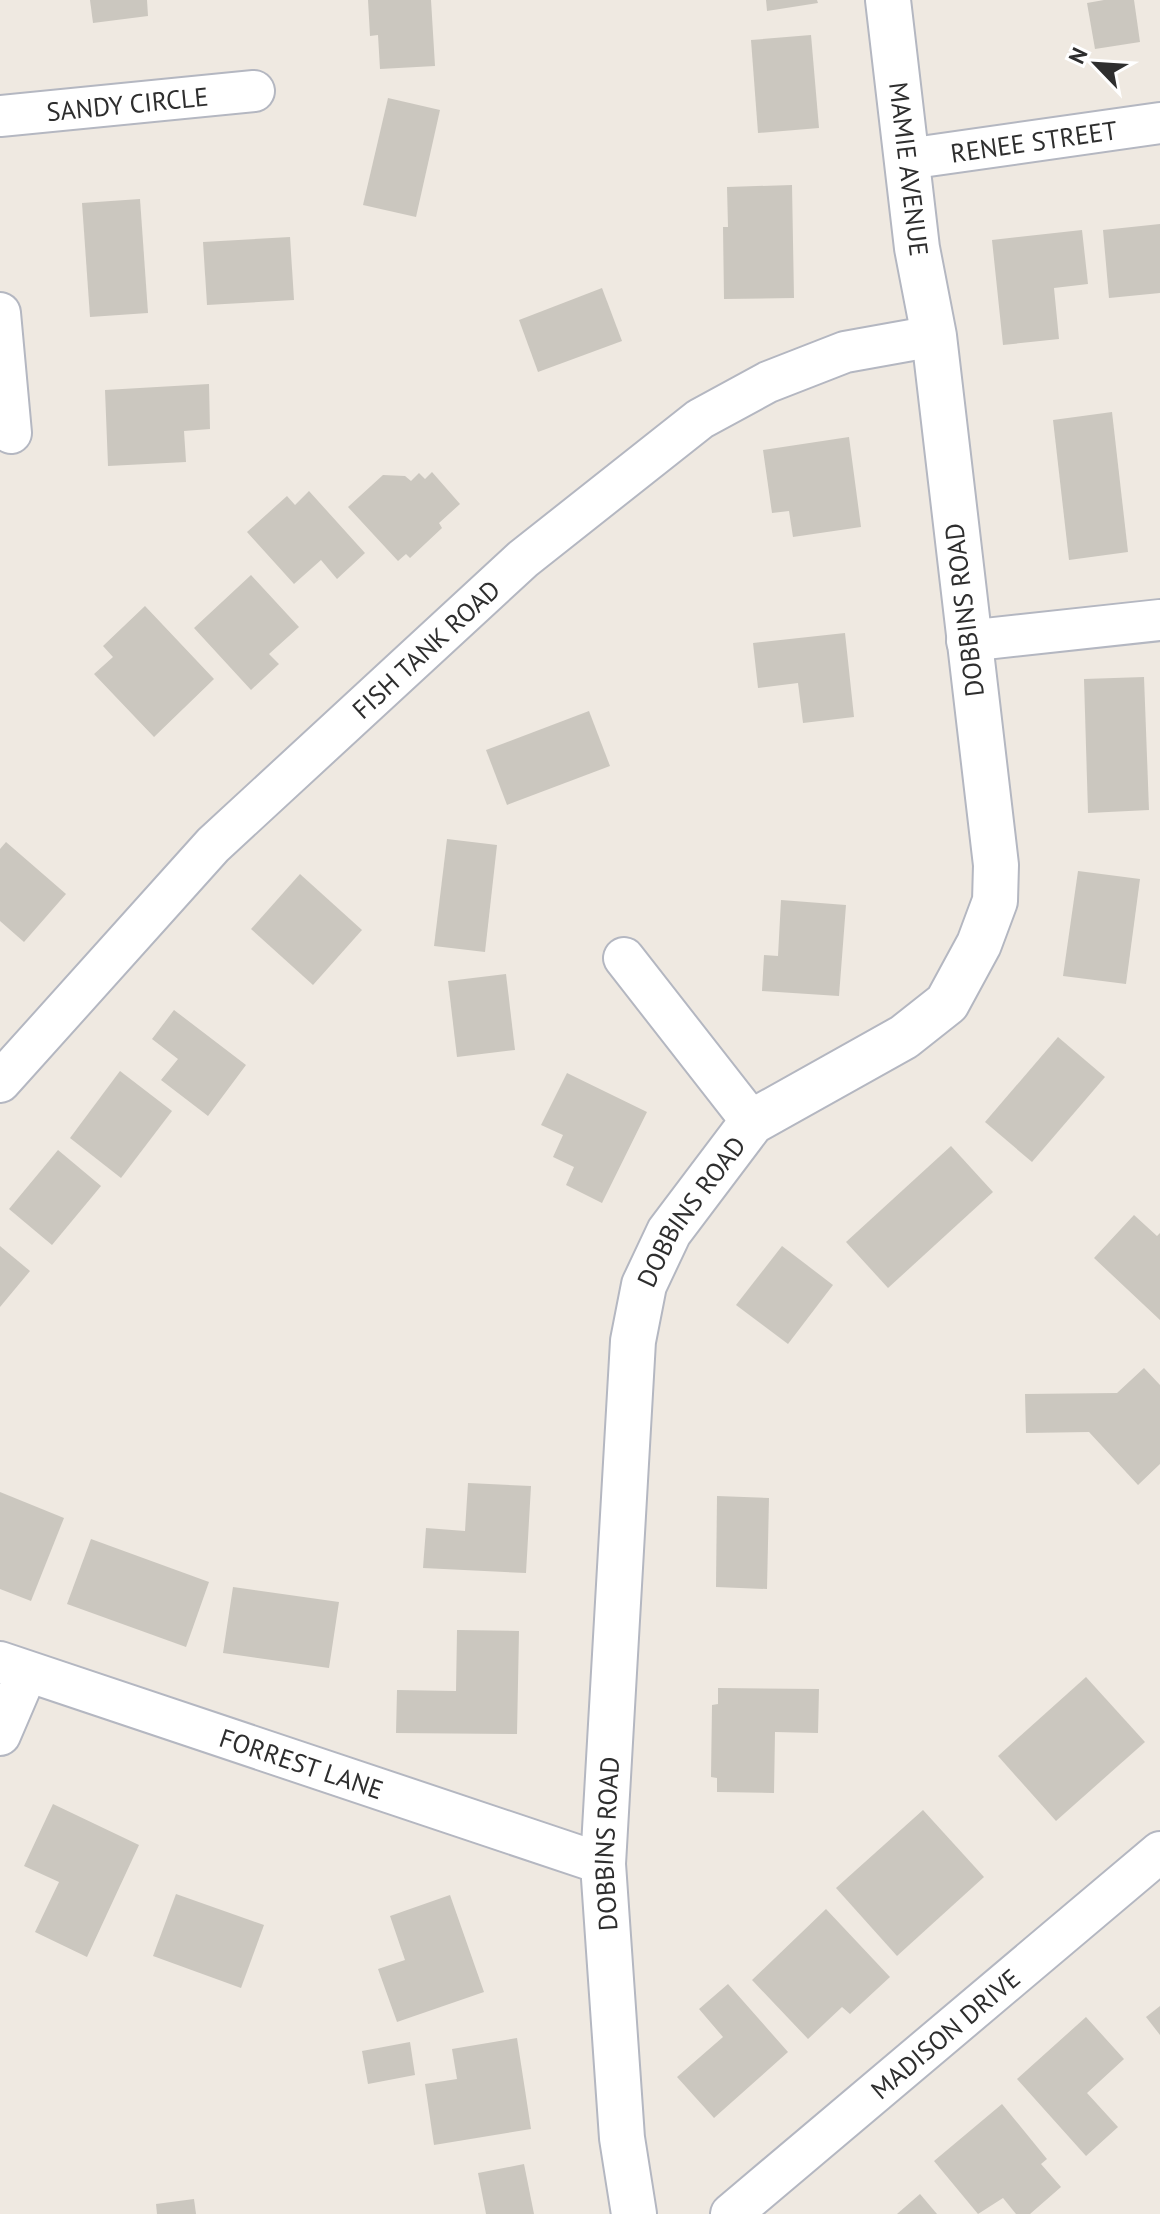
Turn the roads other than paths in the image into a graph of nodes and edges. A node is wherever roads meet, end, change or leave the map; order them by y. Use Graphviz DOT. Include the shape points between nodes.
graph roads {
  1 [pos="888,0"];
  2 [pos="254,91"];
  3 [pos="0,116"];
  4 [pos="1160,123"];
  5 [pos="907,159"];
  6 [pos="0,313"];
  7 [pos="934,336"];
  8 [pos="11,433"];
  9 [pos="1160,620"];
  10 [pos="967,641"];
  11 [pos="624,958"];
  12 [pos="0,1082"];
  13 [pos="752,1122"];
  14 [pos="14,1667"];
  15 [pos="0,1735"];
  16 [pos="1160,1852"];
  17 [pos="603,1864"];
  18 [pos="634,2214"];
  19 [pos="731,2214"];
  1 -- 5 [label="street, MAMIE AVENUE"];
  2 -- 3 [label="street, SANDY CIRCLE"];
  4 -- 5 [label="street, RENEE STREET"];
  5 -- 7 [label="street, MAMIE AVENUE"];
  6 -- 8 [label="street"];
  7 -- 10 [label="street, DOBBINS ROAD"];
  7 -- 12 [label="street, FISH TANK ROAD" via="845,352 732,400 700,419 523,559 213,845"];
  9 -- 10 [label="street"];
  10 -- 13 [label="street, DOBBINS ROAD" via="996,865 995,901 979,944 947,1003 915,1028"];
  11 -- 13 [label="street"];
  13 -- 17 [label="street, DOBBINS ROAD" via="669,1232 644,1285 633,1341"];
  14 -- 15 [label="street"];
  14 -- 17 [label="street, FORREST LANE"];
  16 -- 19 [label="street, MADISON DRIVE"];
  17 -- 18 [label="street, DOBBINS ROAD" via="622,2138"];
}
